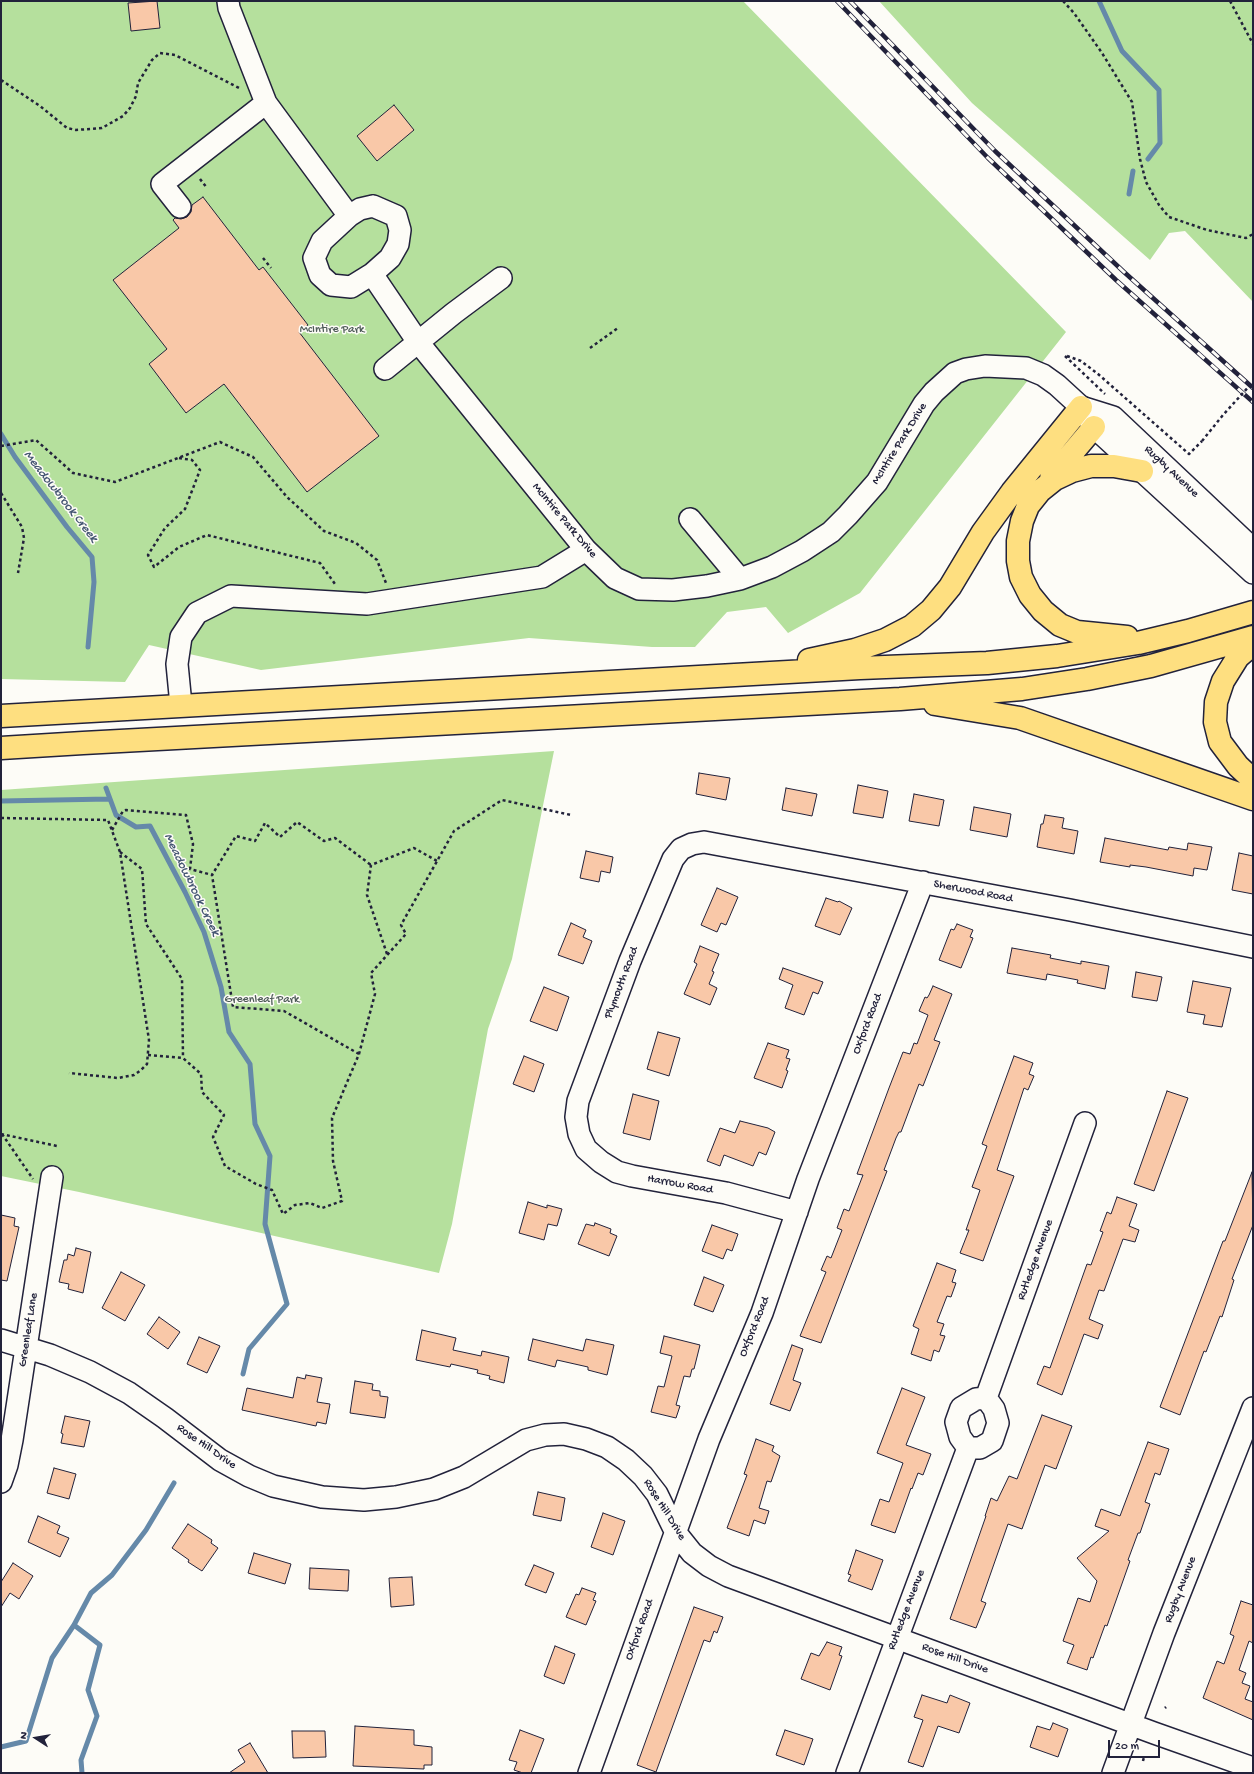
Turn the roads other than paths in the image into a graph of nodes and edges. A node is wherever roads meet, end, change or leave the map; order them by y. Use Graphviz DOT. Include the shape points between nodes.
graph roads {
  1 [pos="228,1"];
  2 [pos="266,102"];
  3 [pos="180,207"];
  4 [pos="349,216"];
  5 [pos="372,274"];
  6 [pos="500,278"];
  7 [pos="418,342"];
  8 [pos="385,369"];
  9 [pos="1081,407"];
  10 [pos="1094,427"];
  11 [pos="1142,471"];
  12 [pos="1040,491"];
  13 [pos="690,519"];
  14 [pos="1253,549"];
  15 [pos="586,550"];
  16 [pos="1253,573"];
  17 [pos="740,579"];
  18 [pos="1253,612"];
  19 [pos="1253,637"];
  20 [pos="1158,639"];
  21 [pos="1253,644"];
  22 [pos="683,678"];
  23 [pos="900,698"];
  24 [pos="182,705"];
  25 [pos="1,716"];
  26 [pos="1,748"];
  27 [pos="1253,780"];
  28 [pos="1253,799"];
  29 [pos="692,844"];
  30 [pos="923,882"];
  31 [pos="1253,947"];
  32 [pos="1085,1123"];
  33 [pos="579,1134"];
  34 [pos="52,1177"];
  35 [pos="797,1212"];
  36 [pos="1,1340"];
  37 [pos="26,1347"];
  38 [pos="986,1398"];
  39 [pos="1253,1408"];
  40 [pos="968,1448"];
  41 [pos="1,1482"];
  42 [pos="676,1533"];
  43 [pos="896,1637"];
  44 [pos="1130,1724"];
  45 [pos="1253,1768"];
  46 [pos="589,1773"];
  47 [pos="847,1773"];
  48 [pos="1113,1773"];
  1 -- 2 [label="street"];
  2 -- 3 [label="street" via="162,184"];
  2 -- 4 [label="street"];
  4 -- 5 [label="street" via="360,209 373,206 396,216 400,230 398,244 390,258"];
  4 -- 5 [label="street" via="322,241 314,258 320,275 331,285 351,286"];
  5 -- 7 [label="street, McIntire Park Drive"];
  6 -- 7 [label="street"];
  7 -- 8 [label="street"];
  7 -- 15 [label="street, McIntire Park Drive"];
  9 -- 10 [label="street, McIntire Park Drive"];
  9 -- 14 [label="street, Rugby Avenue" via="1113,417"];
  9 -- 17 [label="street, McIntire Park Drive" via="1043,375 1026,368 985,366 955,373 924,404 877,482 831,532 772,567"];
  9 -- 22 [label="highway" via="1012,492 983,532 950,587 931,610 912,626 885,640 855,650 764,668"];
  10 -- 11 [label="street, Rugby Avenue"];
  10 -- 12 [label="highway"];
  11 -- 12 [label="highway" via="1114,466 1091,466 1055,479"];
  11 -- 16 [label="street, Rugby Avenue"];
  12 -- 20 [label="highway" via="1028,506 1018,541 1021,577 1030,595 1043,611 1060,624 1077,632"];
  13 -- 17 [label="street"];
  15 -- 17 [label="street, McIntire Park Drive" via="615,578 639,589 673,590"];
  15 -- 24 [label="street" via="542,577 367,604 231,596 197,613 181,637 177,664"];
  18 -- 20 [label="highway"];
  19 -- 23 [label="highway" via="1151,666 1087,679 1022,689"];
  20 -- 22 [label="highway" via="1057,656 987,663"];
  21 -- 27 [label="highway" via="1238,657 1223,681 1216,702 1215,722 1220,742 1238,766"];
  22 -- 24 [label="highway"];
  23 -- 26 [label="highway"];
  23 -- 28 [label="highway" via="1020,718"];
  24 -- 25 [label="highway"];
  29 -- 30 [label="street, Sherwood Road" via="704,842"];
  29 -- 33 [label="street, Plymouth Road" via="681,849 673,859 630,961 578,1100 576,1117"];
  30 -- 31 [label="street, Sherwood Road"];
  30 -- 35 [label="street, Oxford Road"];
  32 -- 38 [label="street, Rutledge Avenue"];
  33 -- 35 [label="street, Harrow Road" via="586,1149 617,1172 726,1193"];
  34 -- 37 [label="street, Greenleaf Lane"];
  35 -- 42 [label="street, Oxford Road" via="762,1313 709,1439"];
  36 -- 37 [label="street, Rose Hill Drive"];
  37 -- 41 [label="street, Greenleaf Lane" via="9,1459"];
  37 -- 42 [label="street, Rose Hill Drive" via="90,1372 129,1393 220,1460 249,1476 280,1488 331,1499 396,1498 434,1489 464,1477 526,1440 564,1434 607,1447 626,1460 657,1494"];
  38 -- 40 [label="street" via="976,1399 961,1408 956,1422 960,1437"];
  38 -- 40 [label="street" via="994,1409 998,1423 992,1441 980,1448"];
  39 -- 44 [label="street, Rugby Avenue"];
  40 -- 43 [label="street, Rutledge Avenue"];
  42 -- 43 [label="street, Rose Hill Drive" via="692,1553 728,1576"];
  42 -- 46 [label="street, Oxford Road"];
  43 -- 44 [label="street, Rose Hill Drive"];
  43 -- 47 [label="street, Rutledge Avenue"];
  44 -- 45 [label="street, Rose Hill Drive"];
  44 -- 48 [label="street, Rugby Avenue"];
}
